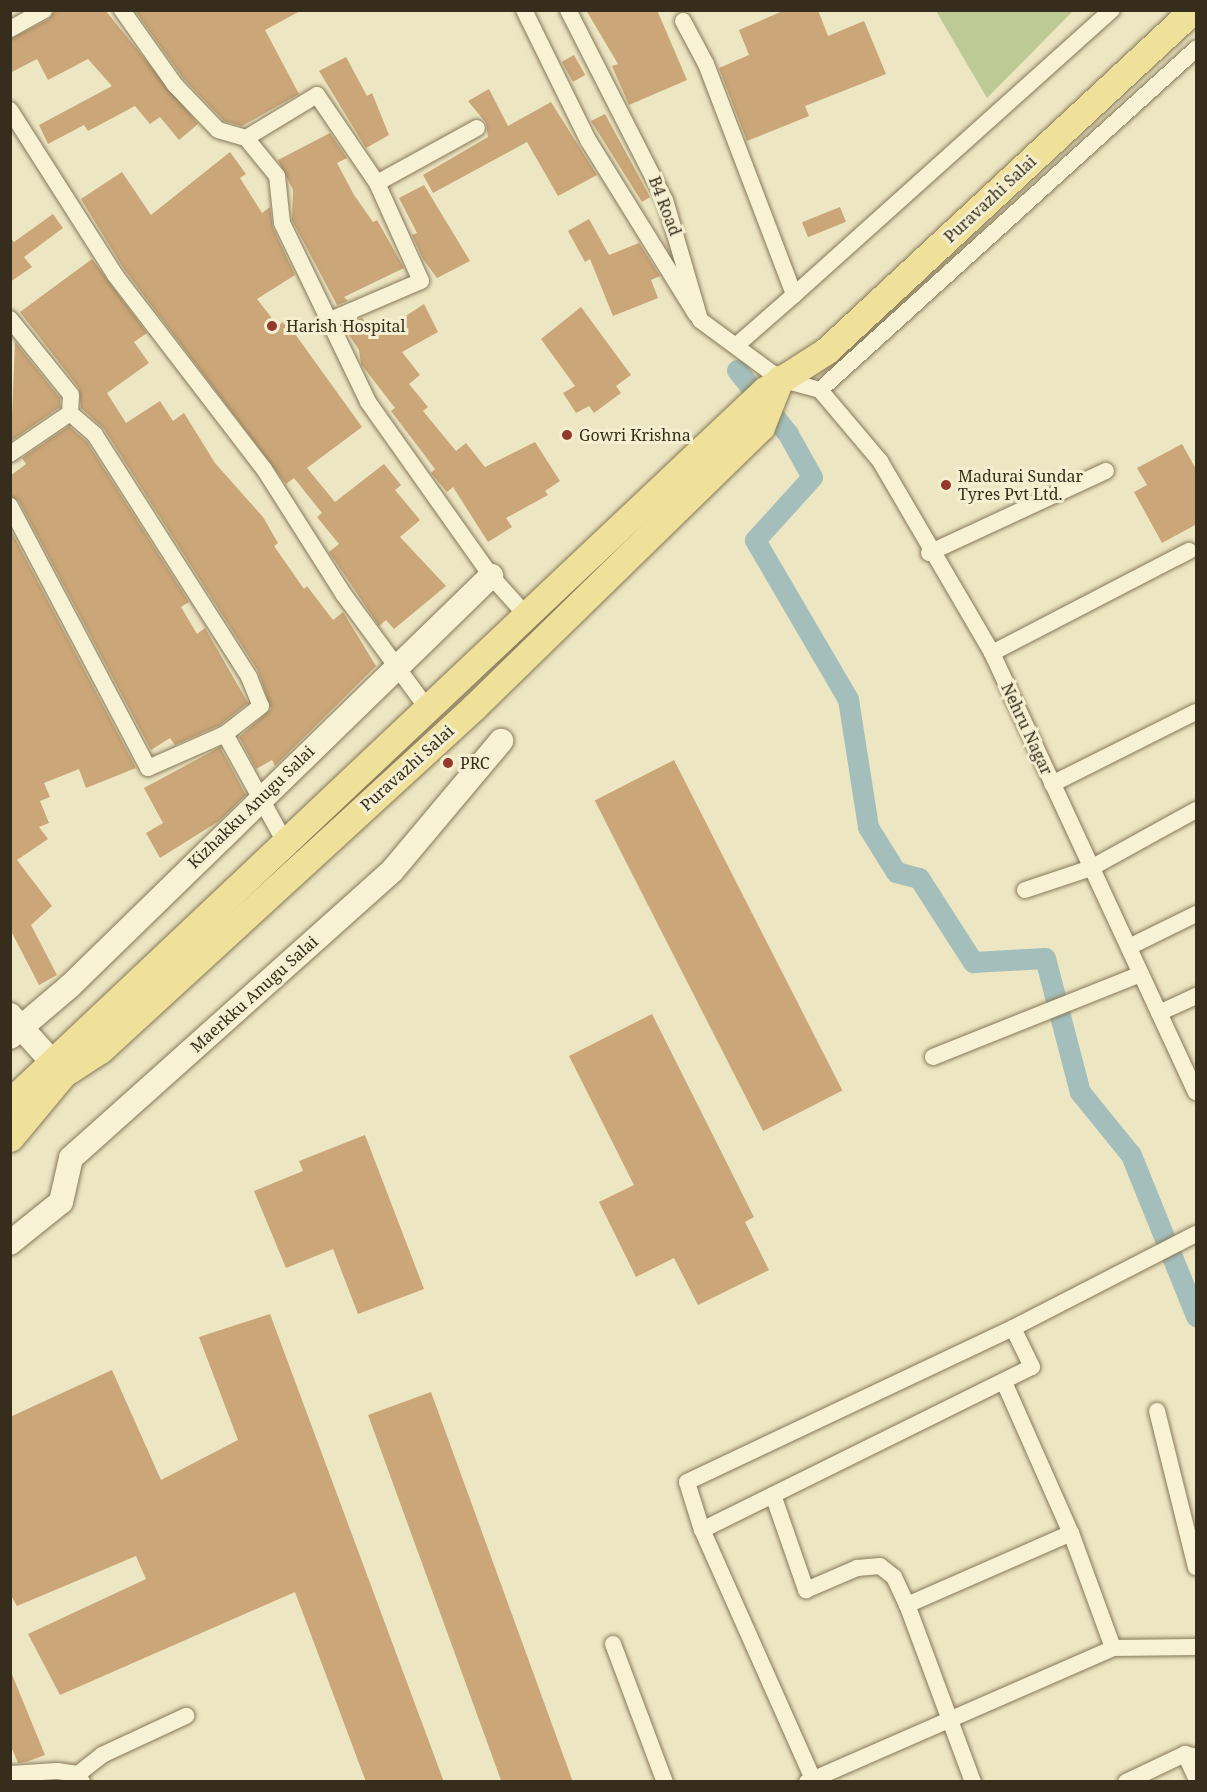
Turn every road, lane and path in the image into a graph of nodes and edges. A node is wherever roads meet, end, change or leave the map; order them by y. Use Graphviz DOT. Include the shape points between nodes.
graph roads {
  1 [pos="44,10"];
  2 [pos="122,10"];
  3 [pos="524,10"];
  4 [pos="568,10"];
  5 [pos="1112,10"];
  6 [pos="1192,10"];
  7 [pos="683,21"];
  8 [pos="10,29"];
  9 [pos="1197,49"];
  10 [pos="10,110"];
  11 [pos="477,128"];
  12 [pos="246,138"];
  13 [pos="377,183"];
  14 [pos="794,296"];
  15 [pos="10,319"];
  16 [pos="330,320"];
  17 [pos="700,320"];
  18 [pos="738,344"];
  19 [pos="820,390"];
  20 [pos="766,400"];
  21 [pos="70,413"];
  22 [pos="10,454"];
  23 [pos="1106,471"];
  24 [pos="10,506"];
  25 [pos="1189,550"];
  26 [pos="929,553"];
  27 [pos="491,576"];
  28 [pos="526,615"];
  29 [pos="992,653"];
  30 [pos="399,668"];
  31 [pos="430,712"];
  32 [pos="1197,712"];
  33 [pos="225,734"];
  34 [pos="501,741"];
  35 [pos="1052,784"];
  36 [pos="260,795"];
  37 [pos="1197,810"];
  38 [pos="287,846"];
  39 [pos="1091,868"];
  40 [pos="1025,890"];
  41 [pos="1197,914"];
  42 [pos="1129,947"];
  43 [pos="1141,974"];
  44 [pos="1197,996"];
  45 [pos="1159,1013"];
  46 [pos="15,1026"];
  47 [pos="933,1057"];
  48 [pos="58,1067"];
  49 [pos="1197,1092"];
  50 [pos="10,1102"];
  51 [pos="10,1138"];
  52 [pos="1197,1234"];
  53 [pos="10,1243"];
  54 [pos="1013,1328"];
  55 [pos="1004,1382"];
  56 [pos="1157,1411"];
  57 [pos="772,1496"];
  58 [pos="702,1530"];
  59 [pos="1071,1533"];
  60 [pos="1197,1567"];
  61 [pos="907,1605"];
  62 [pos="613,1644"];
  63 [pos="1197,1647"];
  64 [pos="1113,1648"];
  65 [pos="186,1716"];
  66 [pos="950,1723"];
  67 [pos="1191,1755"];
  68 [pos="10,1774"];
  69 [pos="80,1778"];
  70 [pos="1197,1778"];
  71 [pos="810,1780"];
  72 [pos="665,1782"];
  73 [pos="973,1782"];
  74 [pos="1126,1782"];
  1 -- 8 [label="street"];
  2 -- 12 [label="street" via="175,85 218,130"];
  3 -- 17 [label="street" via="588,140"];
  4 -- 17 [label="street, B4 Road" via="665,200"];
  5 -- 14 [label="street"];
  6 -- 20 [label="main road, Puravazhi Salai" via="826,351"];
  7 -- 14 [label="street" via="706,64"];
  9 -- 19 [label="street"];
  10 -- 30 [label="street" via="114,274 264,469 344,595"];
  11 -- 13 [label="street"];
  12 -- 13 [label="street" via="316,94"];
  12 -- 16 [label="street" via="277,176 282,224"];
  13 -- 16 [label="street" via="422,281"];
  14 -- 18 [label="street"];
  15 -- 21 [label="street" via="71,394"];
  16 -- 27 [label="street" via="368,402"];
  17 -- 18 [label="street"];
  18 -- 20 [label="street"];
  19 -- 20 [label="street"];
  19 -- 26 [label="street, Nehru Nagar" via="880,461"];
  20 -- 28 [label="main road, Puravazhi Salai"];
  20 -- 48 [label="main road, Puravazhi Salai" via="474,707 100,1050"];
  21 -- 22 [label="street"];
  21 -- 33 [label="street" via="94,435 249,677 261,706"];
  23 -- 26 [label="street"];
  24 -- 33 [label="street" via="148,768"];
  25 -- 29 [label="street"];
  26 -- 29 [label="street, Nehru Nagar"];
  27 -- 28 [label="street"];
  27 -- 30 [label="street, Kizhakku Anugu Salai"];
  28 -- 31 [label="main road, Puravazhi Salai"];
  29 -- 35 [label="street, Nehru Nagar"];
  30 -- 31 [label="street"];
  30 -- 36 [label="street, Kizhakku Anugu Salai"];
  31 -- 38 [label="main road, Puravazhi Salai"];
  32 -- 35 [label="street"];
  33 -- 36 [label="street"];
  34 -- 53 [label="street, Maerkku Anugu Salai" via="392,871 71,1158 61,1202"];
  35 -- 39 [label="street, Nehru Nagar"];
  36 -- 38 [label="street"];
  36 -- 46 [label="street, Kizhakku Anugu Salai"];
  37 -- 39 [label="street"];
  38 -- 48 [label="main road, Puravazhi Salai"];
  39 -- 40 [label="street"];
  39 -- 42 [label="street, Nehru Nagar"];
  41 -- 42 [label="street"];
  42 -- 43 [label="street, Nehru Nagar"];
  43 -- 45 [label="street, Nehru Nagar"];
  43 -- 47 [label="street"];
  44 -- 45 [label="street"];
  45 -- 49 [label="street, Nehru Nagar"];
  46 -- 48 [label="street"];
  48 -- 50 [label="main road, Puravazhi Salai"];
  48 -- 51 [label="main road, Puravazhi Salai"];
  52 -- 54 [label="street" via="1159,1258"];
  54 -- 55 [label="street" via="1032,1367"];
  54 -- 58 [label="street" via="687,1482"];
  55 -- 57 [label="street"];
  55 -- 59 [label="street"];
  56 -- 60 [label="street"];
  57 -- 58 [label="street"];
  57 -- 61 [label="street" via="806,1590 857,1568 880,1566 894,1577"];
  58 -- 71 [label="street"];
  59 -- 61 [label="street"];
  59 -- 64 [label="street"];
  61 -- 66 [label="street"];
  62 -- 72 [label="street"];
  63 -- 64 [label="street"];
  64 -- 66 [label="street"];
  65 -- 69 [label="street" via="102,1755"];
  66 -- 71 [label="street"];
  66 -- 73 [label="street"];
  67 -- 70 [label="street"];
  67 -- 74 [label="street"];
  68 -- 69 [label="street"];
}
